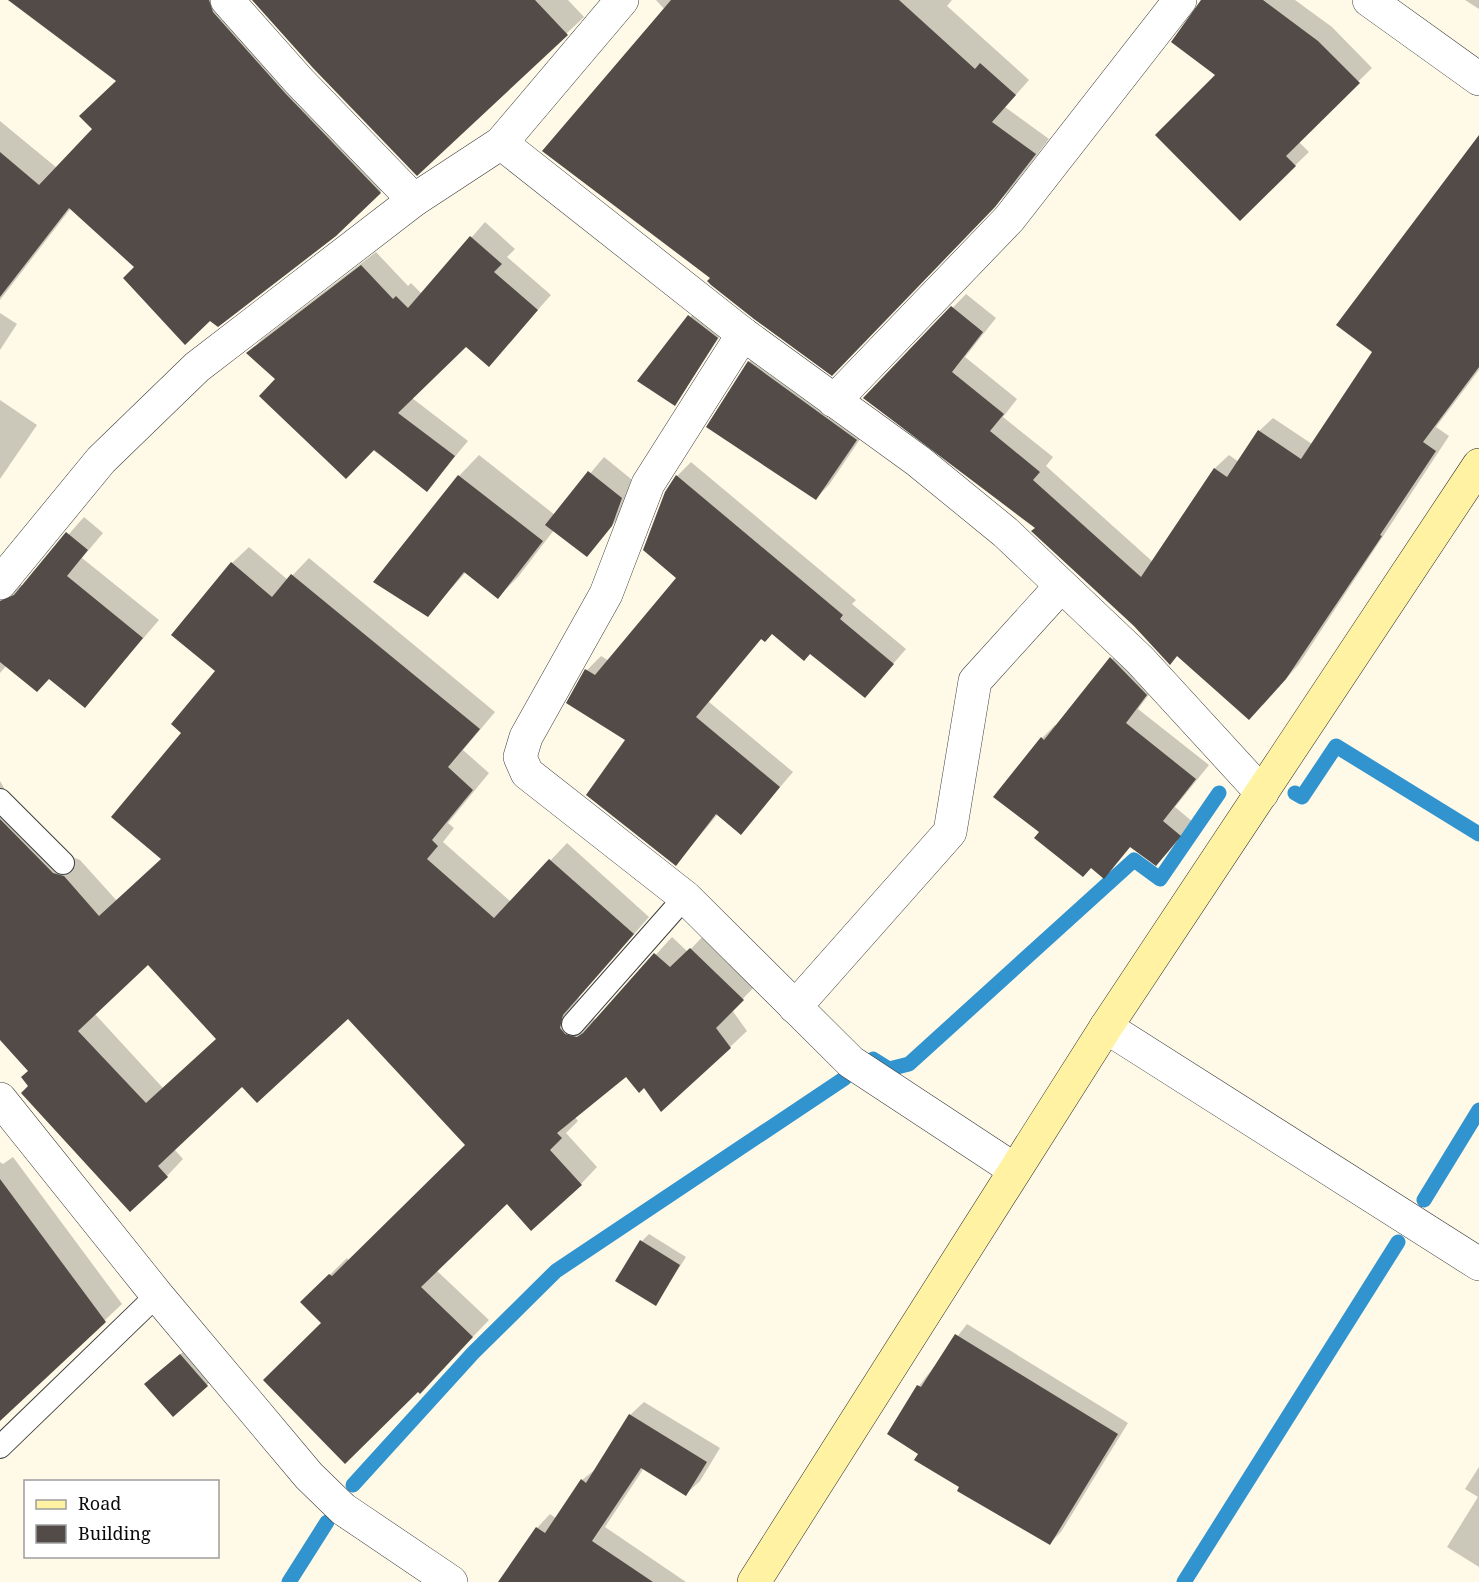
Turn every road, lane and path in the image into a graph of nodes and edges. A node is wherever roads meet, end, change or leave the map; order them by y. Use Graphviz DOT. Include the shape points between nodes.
graph roads {
  1 [pos="227,0"];
  2 [pos="622,0"];
  3 [pos="1180,0"];
  4 [pos="1369,0"];
  5 [pos="1479,79"];
  6 [pos="501,143"];
  7 [pos="414,200"];
  8 [pos="743,334"];
  9 [pos="834,401"];
  10 [pos="1479,465"];
  11 [pos="6,563"];
  12 [pos="1061,586"];
  13 [pos="1262,793"];
  14 [pos="0,801"];
  15 [pos="63,863"];
  16 [pos="685,897"];
  17 [pos="795,1007"];
  18 [pos="573,1024"];
  19 [pos="1106,1027"];
  20 [pos="0,1099"];
  21 [pos="1016,1170"];
  22 [pos="1479,1264"];
  23 [pos="157,1295"];
  24 [pos="0,1447"];
  25 [pos="451,1582"];
  26 [pos="754,1582"];
  1 -- 7 [label="street"];
  2 -- 6 [label="street"];
  3 -- 9 [label="street" via="1009,219"];
  4 -- 5 [label="street"];
  6 -- 7 [label="street"];
  6 -- 8 [label="street"];
  7 -- 11 [label="street" via="197,367 101,460"];
  8 -- 9 [label="street"];
  8 -- 16 [label="street" via="648,484 606,594 526,737 520,757 527,774"];
  9 -- 12 [label="street" via="918,460 1005,532"];
  10 -- 13 [label="street"];
  12 -- 13 [label="street" via="1140,660"];
  12 -- 17 [label="street" via="975,681 950,832"];
  13 -- 19 [label="street"];
  14 -- 15 [label="lane"];
  16 -- 17 [label="street"];
  16 -- 18 [label="lane"];
  17 -- 21 [label="street" via="850,1062"];
  19 -- 21 [label="street"];
  19 -- 22 [label="street"];
  20 -- 23 [label="street"];
  21 -- 26 [label="street"];
  23 -- 24 [label="lane"];
  23 -- 25 [label="street" via="343,1509"];
}
